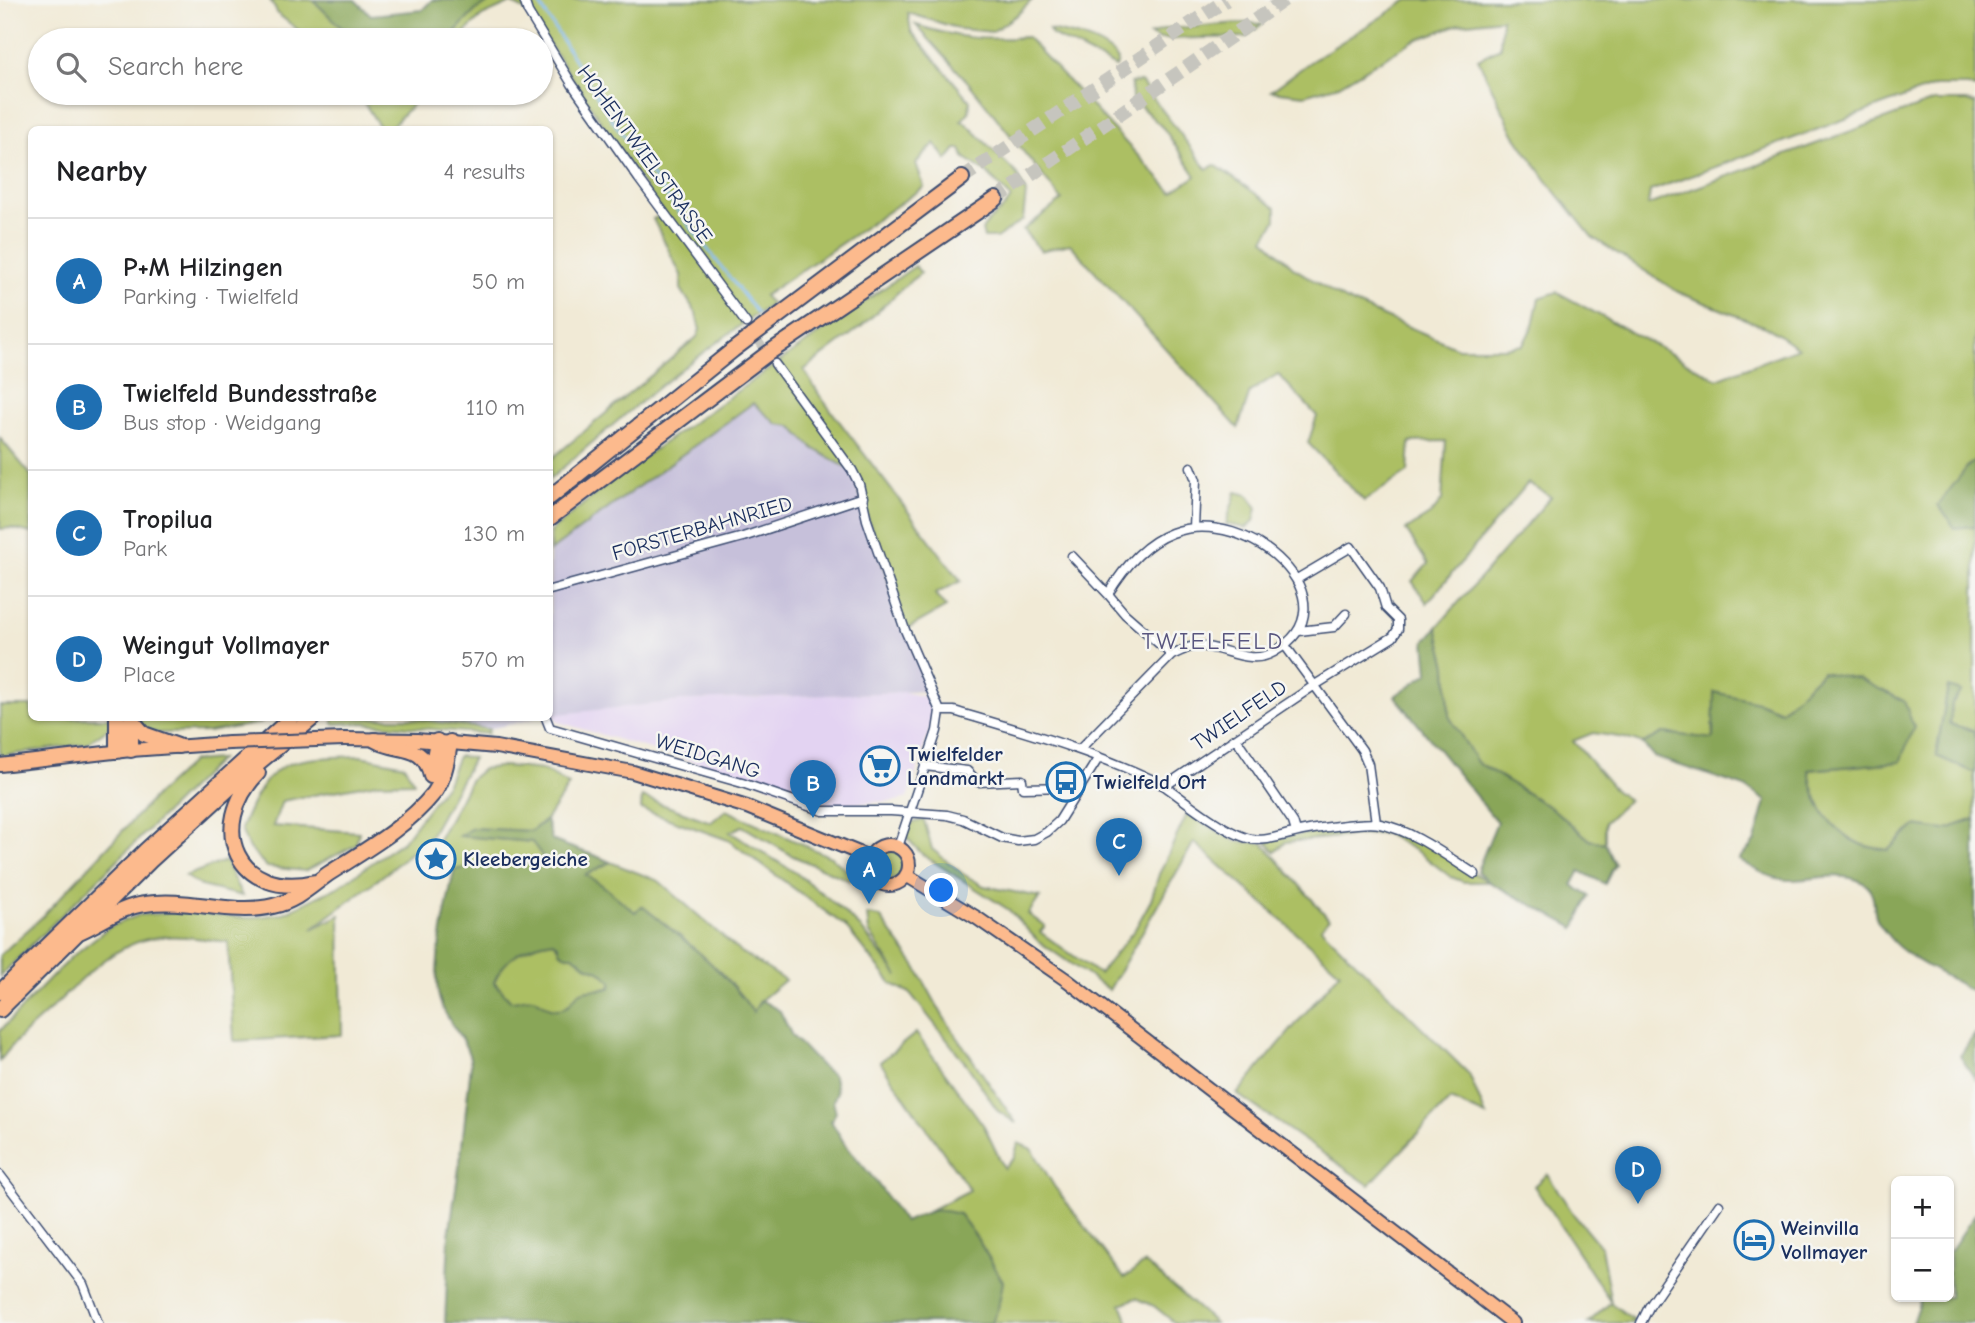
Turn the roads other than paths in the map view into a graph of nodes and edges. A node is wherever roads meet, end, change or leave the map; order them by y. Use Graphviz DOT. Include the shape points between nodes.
graph roads {
  1 [pos="524,0"];
  2 [pos="538,28"];
  3 [pos="553,53"];
  4 [pos="962,178"];
  5 [pos="996,199"];
  6 [pos="746,323"];
  7 [pos="775,364"];
  8 [pos="1191,467"];
  9 [pos="553,495"];
  10 [pos="863,498"];
  11 [pos="553,516"];
  12 [pos="1194,528"];
  13 [pos="1072,556"];
  14 [pos="1297,579"];
  15 [pos="553,589"];
  16 [pos="1108,594"];
  17 [pos="1346,614"];
  18 [pos="1299,631"];
  19 [pos="1284,644"];
  20 [pos="1172,655"];
  21 [pos="1315,684"];
  22 [pos="940,711"];
  23 [pos="127,721"];
  24 [pos="130,721"];
  25 [pos="288,721"];
  26 [pos="309,721"];
  27 [pos="547,721"];
  28 [pos="375,740"];
  29 [pos="1237,740"];
  30 [pos="444,742"];
  31 [pos="178,746"];
  32 [pos="1080,749"];
  33 [pos="124,751"];
  34 [pos="271,752"];
  35 [pos="1099,757"];
  36 [pos="0,765"];
  37 [pos="925,766"];
  38 [pos="430,776"];
  39 [pos="1165,786"];
  40 [pos="1071,787"];
  41 [pos="424,802"];
  42 [pos="909,812"];
  43 [pos="1376,823"];
  44 [pos="1296,832"];
  45 [pos="898,847"];
  46 [pos="871,858"];
  47 [pos="1475,874"];
  48 [pos="906,875"];
  49 [pos="318,881"];
  50 [pos="77,933"];
  51 [pos="0,992"];
  52 [pos="0,1010"];
  53 [pos="0,1175"];
  54 [pos="1719,1205"];
  55 [pos="98,1323"];
  56 [pos="1513,1323"];
  57 [pos="1641,1323"];
  1 -- 2 [label="street, HOHENTWIELSTRASSE"];
  3 -- 6 [label="street, HOHENTWIELSTRASSE"];
  4 -- 9 [label="highway" via="744,342"];
  5 -- 11 [label="highway" via="767,354"];
  7 -- 10 [label="street" via="852,470"];
  8 -- 12 [label="street" via="1196,480"];
  10 -- 15 [label="street, FORSTERBAHNRIED" via="743,537"];
  10 -- 22 [label="street" via="905,630"];
  12 -- 14 [label="street" via="1238,533 1264,546"];
  12 -- 16 [label="street" via="1171,533 1143,550"];
  13 -- 16 [label="street"];
  14 -- 18 [label="street" via="1303,612"];
  14 -- 21 [label="street, TWIELFELD" via="1351,547 1380,588 1386,608 1398,620 1393,637"];
  16 -- 20 [label="street"];
  17 -- 18 [label="street" via="1334,627"];
  18 -- 19 [label="street"];
  19 -- 20 [label="street" via="1258,658 1192,647"];
  19 -- 21 [label="street"];
  20 -- 32 [label="street"];
  21 -- 29 [label="street, TWIELFELD"];
  21 -- 43 [label="street" via="1365,757"];
  22 -- 32 [label="street" via="954,711"];
  22 -- 37 [label="street"];
  23 -- 33 [label="highway"];
  24 -- 31 [label="highway" via="144,734"];
  25 -- 51 [label="highway"];
  26 -- 34 [label="highway"];
  27 -- 42 [label="street, WEIDGANG" via="550,728 824,811"];
  28 -- 30 [label="main road"];
  28 -- 31 [label="main road, bridge"];
  28 -- 38 [label="highway" via="414,751 426,762"];
  29 -- 39 [label="street, TWIELFELD"];
  29 -- 44 [label="street"];
  30 -- 38 [label="highway"];
  30 -- 41 [label="highway" via="448,757 438,785"];
  30 -- 46 [label="main road" via="574,760 676,784"];
  31 -- 33 [label="main road"];
  32 -- 35 [label="street"];
  33 -- 36 [label="main road"];
  34 -- 49 [label="highway" via="268,763 237,803 232,819 234,846 247,868 271,884"];
  34 -- 50 [label="highway"];
  35 -- 39 [label="street"];
  35 -- 42 [label="street" via="1059,821 1034,838 1002,838 963,819"];
  37 -- 40 [label="street" via="967,771 978,782 1022,780 1023,788"];
  37 -- 42 [label="street"];
  38 -- 41 [label="highway"];
  39 -- 44 [label="street" via="1246,838 1265,840"];
  41 -- 49 [label="highway" via="396,828"];
  42 -- 45 [label="street"];
  43 -- 44 [label="street"];
  43 -- 47 [label="street" via="1393,827"];
  45 -- 46 [label="main road" via="882,847"];
  45 -- 48 [label="main road" via="908,860"];
  46 -- 48 [label="main road" via="872,874 880,882 891,885"];
  48 -- 56 [label="main road" via="987,924 1079,989"];
  49 -- 50 [label="highway" via="295,898 260,908 165,902 132,906"];
  50 -- 52 [label="highway"];
  53 -- 55 [label="street" via="83,1284"];
  54 -- 57 [label="street"];
}
